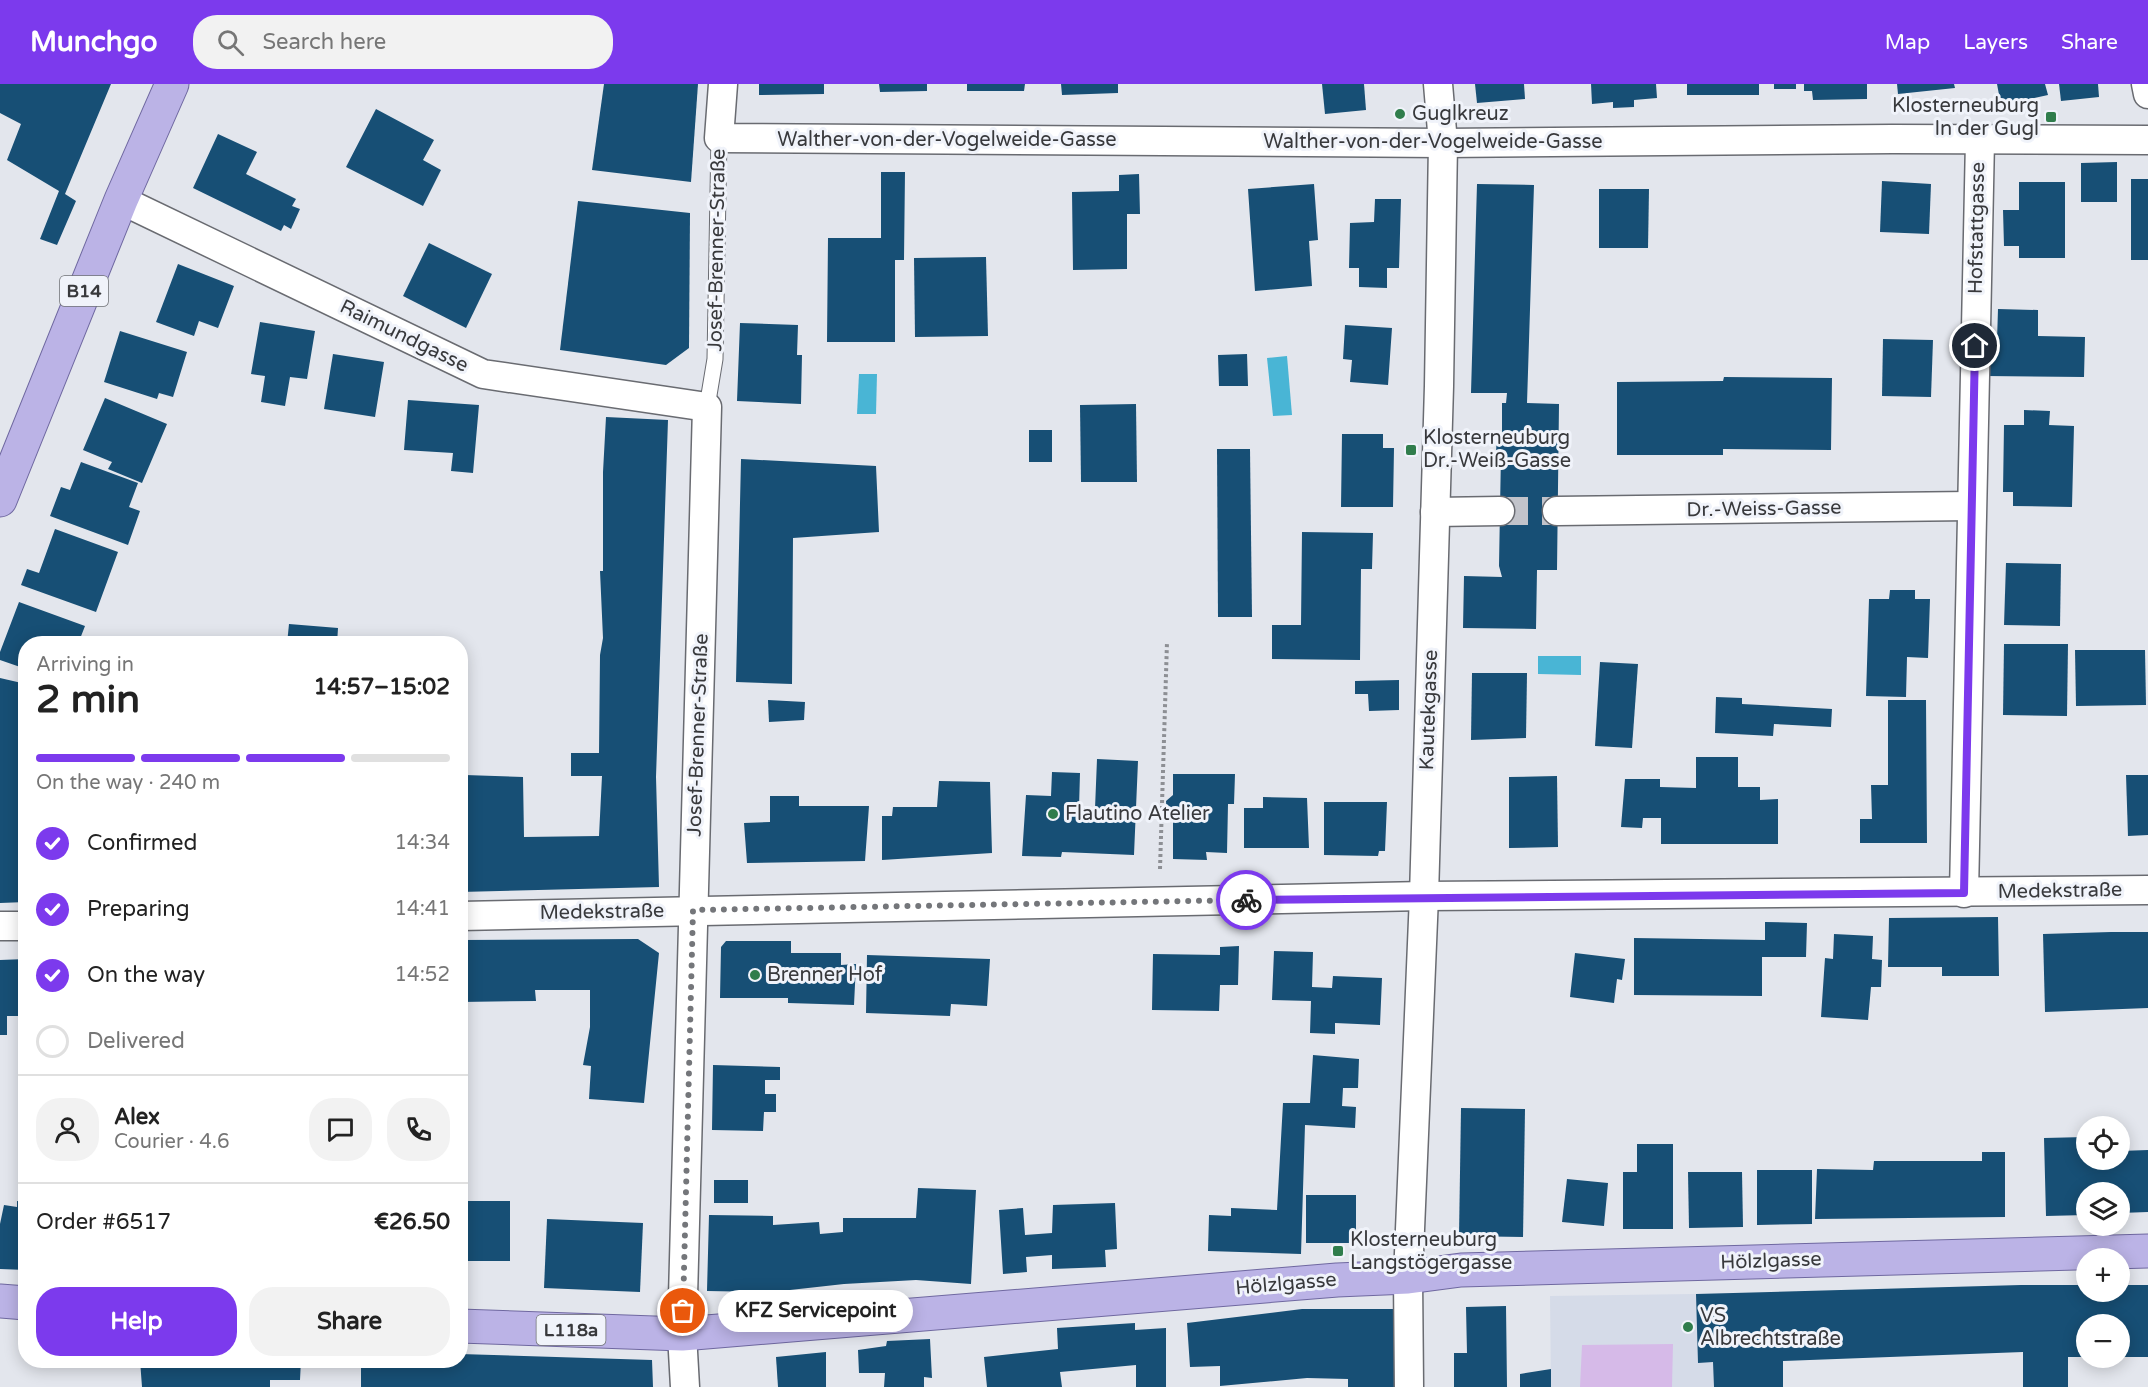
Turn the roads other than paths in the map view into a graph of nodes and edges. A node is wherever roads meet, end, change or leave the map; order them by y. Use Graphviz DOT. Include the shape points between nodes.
graph roads {
  1 [pos="172,84"];
  2 [pos="723,84"];
  3 [pos="1438,84"];
  4 [pos="2146,84"];
  5 [pos="2148,94"];
  6 [pos="719,138"];
  7 [pos="1980,140"];
  8 [pos="2148,140"];
  9 [pos="1443,143"];
  10 [pos="121,200"];
  11 [pos="707,406"];
  12 [pos="0,500"];
  13 [pos="1971,506"];
  14 [pos="1557,511"];
  15 [pos="1435,512"];
  16 [pos="1500,512"];
  17 [pos="2148,890"];
  18 [pos="1964,893"];
  19 [pos="1424,896"];
  20 [pos="693,910"];
  21 [pos="468,916"];
  22 [pos="0,926"];
  23 [pos="18,926"];
  24 [pos="2148,1251"];
  25 [pos="1408,1277"];
  26 [pos="0,1302"];
  27 [pos="18,1303"];
  28 [pos="468,1326"];
  29 [pos="682,1334"];
  30 [pos="685,1387"];
  31 [pos="1409,1387"];
  1 -- 10 [label="main road, B14"];
  2 -- 6 [label="street, Josef-Brenner-Straße"];
  3 -- 9 [label="street, Kautekgasse"];
  4 -- 5 [label="street"];
  6 -- 9 [label="street, Walther-von-der-Vogelweide-Gasse"];
  6 -- 11 [label="lane, Josef-Brenner-Straße" via="716,359"];
  7 -- 8 [label="street, Walther-von-der-Vogelweide-Gasse"];
  7 -- 9 [label="street, Walther-von-der-Vogelweide-Gasse"];
  7 -- 13 [label="street, Hofstattgasse"];
  9 -- 15 [label="street, Kautekgasse"];
  10 -- 11 [label="street, Raimundgasse" via="483,374"];
  10 -- 12 [label="main road, B14"];
  11 -- 20 [label="street, Josef-Brenner-Straße"];
  13 -- 14 [label="street, Dr.-Weiss-Gasse"];
  13 -- 18 [label="street, Hofstattgasse"];
  15 -- 16 [label="street"];
  15 -- 19 [label="street, Kautekgasse"];
  17 -- 18 [label="street, Medekstraße"];
  18 -- 19 [label="street, Medekstraße"];
  19 -- 20 [label="street, Medekstraße"];
  19 -- 25 [label="street, Kautekgasse"];
  20 -- 21 [label="street, Medekstraße"];
  20 -- 29 [label="street, Josef-Brenner-Straße"];
  22 -- 23 [label="street"];
  24 -- 25 [label="main road, Hölzlgasse / L118a" via="1461,1270"];
  25 -- 29 [label="main road, Hölzlgasse / L118a"];
  25 -- 31 [label="street, Kautekgasse"];
  26 -- 27 [label="main road"];
  28 -- 29 [label="main road, Hölzlgasse / L118a"];
  29 -- 30 [label="street, Josef-Brenner-Straße"];
}
